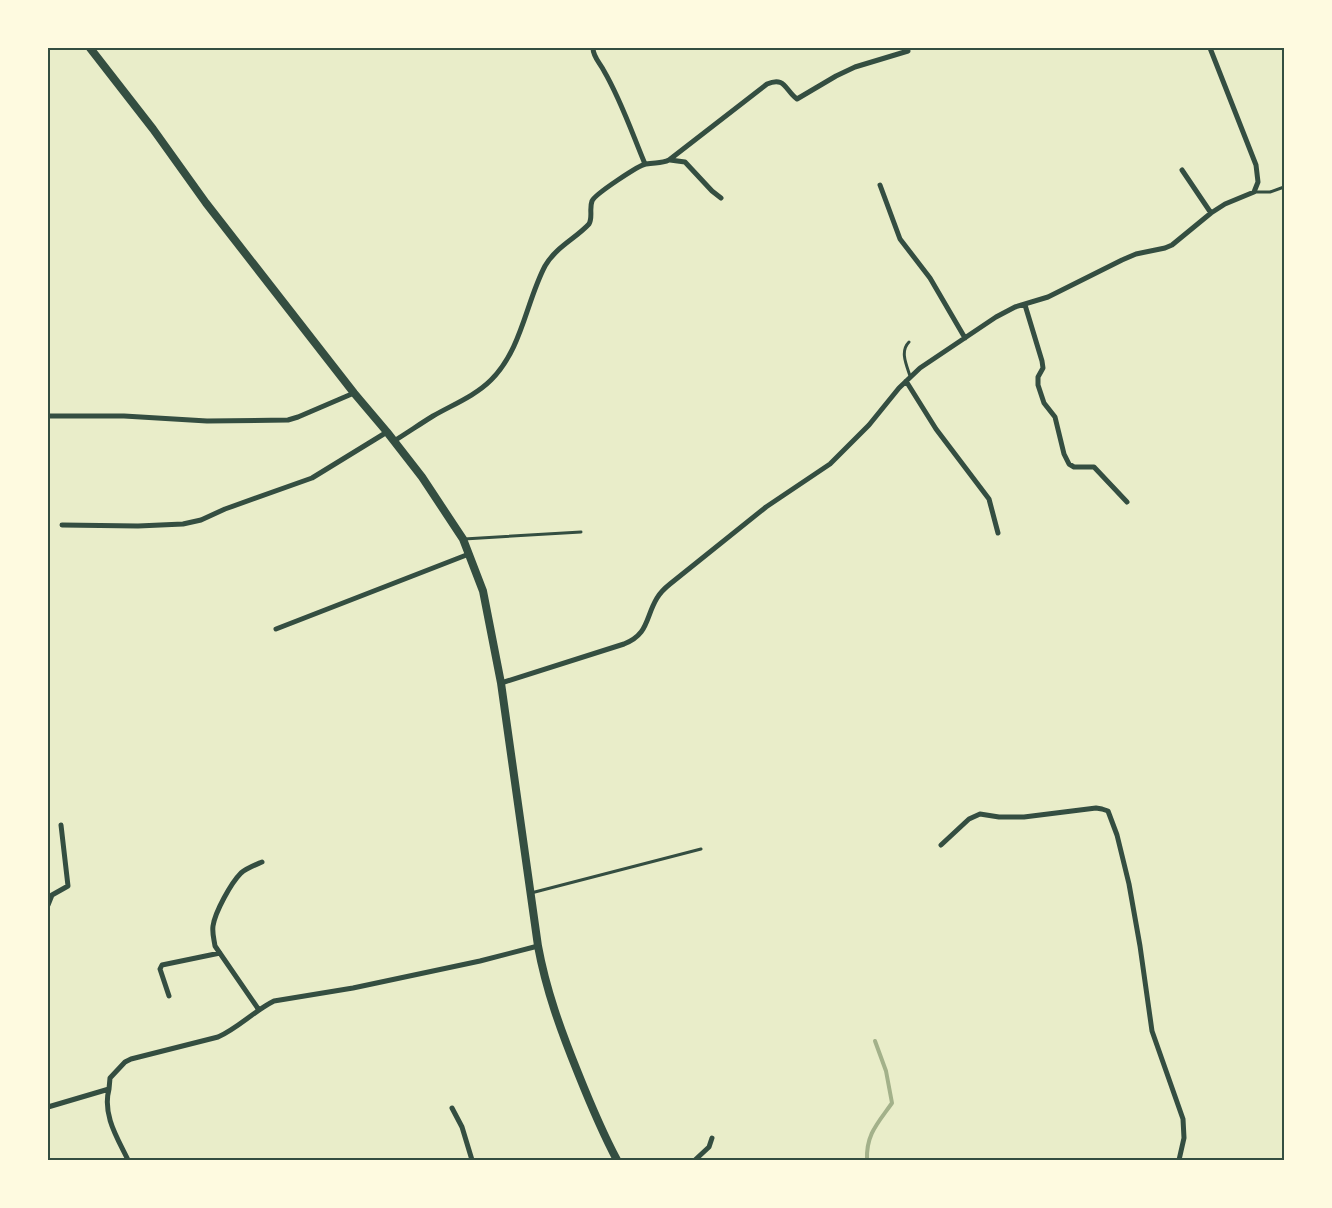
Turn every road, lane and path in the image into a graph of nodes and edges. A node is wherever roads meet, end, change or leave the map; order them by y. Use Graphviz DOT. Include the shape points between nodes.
graph roads {
  1 [pos="90,48"];
  2 [pos="593,48"];
  3 [pos="1210,48"];
  4 [pos="908,51"];
  5 [pos="669,160"];
  6 [pos="645,164"];
  7 [pos="1182,170"];
  8 [pos="880,185"];
  9 [pos="1284,187"];
  10 [pos="1254,192"];
  11 [pos="721,198"];
  12 [pos="1211,212"];
  13 [pos="1026,305"];
  14 [pos="965,338"];
  15 [pos="909,342"];
  16 [pos="908,378"];
  17 [pos="354,393"];
  18 [pos="48,416"];
  19 [pos="387,432"];
  20 [pos="394,441"];
  21 [pos="1127,502"];
  22 [pos="62,525"];
  23 [pos="581,532"];
  24 [pos="998,533"];
  25 [pos="463,539"];
  26 [pos="470,554"];
  27 [pos="276,629"];
  28 [pos="501,683"];
  29 [pos="61,825"];
  30 [pos="941,845"];
  31 [pos="701,849"];
  32 [pos="262,862"];
  33 [pos="531,893"];
  34 [pos="48,905"];
  35 [pos="538,946"];
  36 [pos="220,953"];
  37 [pos="169,996"];
  38 [pos="259,1010"];
  39 [pos="109,1089"];
  40 [pos="48,1107"];
  41 [pos="452,1108"];
  42 [pos="712,1138"];
  43 [pos="128,1160"];
  44 [pos="472,1160"];
  45 [pos="617,1160"];
  46 [pos="695,1160"];
  47 [pos="1179,1160"];
  1 -- 17 [label="main road"];
  2 -- 6 [label="street" via="620,101"];
  3 -- 10 [label="street" via="1254,160 1258,182"];
  4 -- 5 [label="street" via="855,67 797,99 784,84 778,81 767,84"];
  5 -- 6 [label="street"];
  5 -- 11 [label="street" via="685,162"];
  6 -- 20 [label="street" via="598,193 591,203 589,224 549,260 515,342 493,378"];
  7 -- 12 [label="street"];
  8 -- 14 [label="street" via="900,239 930,278"];
  9 -- 10 [label="lane" via="1270,192"];
  10 -- 12 [label="street"];
  12 -- 13 [label="street" via="1165,248 1136,254"];
  13 -- 14 [label="street" via="996,317"];
  13 -- 21 [label="street" via="1042,361 1038,385 1044,403 1055,417 1069,464 1074,467 1094,466"];
  14 -- 16 [label="street"];
  15 -- 16 [label="lane" via="904,351"];
  16 -- 24 [label="street" via="936,429 989,499"];
  16 -- 28 [label="street" via="869,425 830,464 772,503 662,591 638,636 624,644"];
  17 -- 18 [label="street" via="288,420"];
  17 -- 19 [label="main road"];
  19 -- 20 [label="main road"];
  19 -- 22 [label="street" via="312,478 201,520 138,526"];
  20 -- 25 [label="main road"];
  23 -- 25 [label="lane"];
  25 -- 26 [label="main road"];
  26 -- 27 [label="street"];
  26 -- 28 [label="main road" via="483,592"];
  28 -- 33 [label="main road"];
  29 -- 34 [label="street" via="68,886 52,896"];
  30 -- 47 [label="street" via="980,814 1010,818 1096,808 1108,811 1129,884 1152,1031 1183,1119 1184,1138"];
  31 -- 33 [label="lane"];
  32 -- 36 [label="street" via="240,875 216,915 213,936"];
  33 -- 35 [label="main road"];
  35 -- 38 [label="street" via="480,962 284,999"];
  35 -- 45 [label="main road" via="550,998 601,1130"];
  36 -- 37 [label="street" via="162,965 160,969"];
  36 -- 38 [label="street"];
  38 -- 39 [label="street" via="218,1037 125,1062 110,1078"];
  39 -- 40 [label="street"];
  39 -- 43 [label="street" via="109,1122"];
  41 -- 44 [label="street"];
  42 -- 46 [label="street" via="709,1146"];
}
